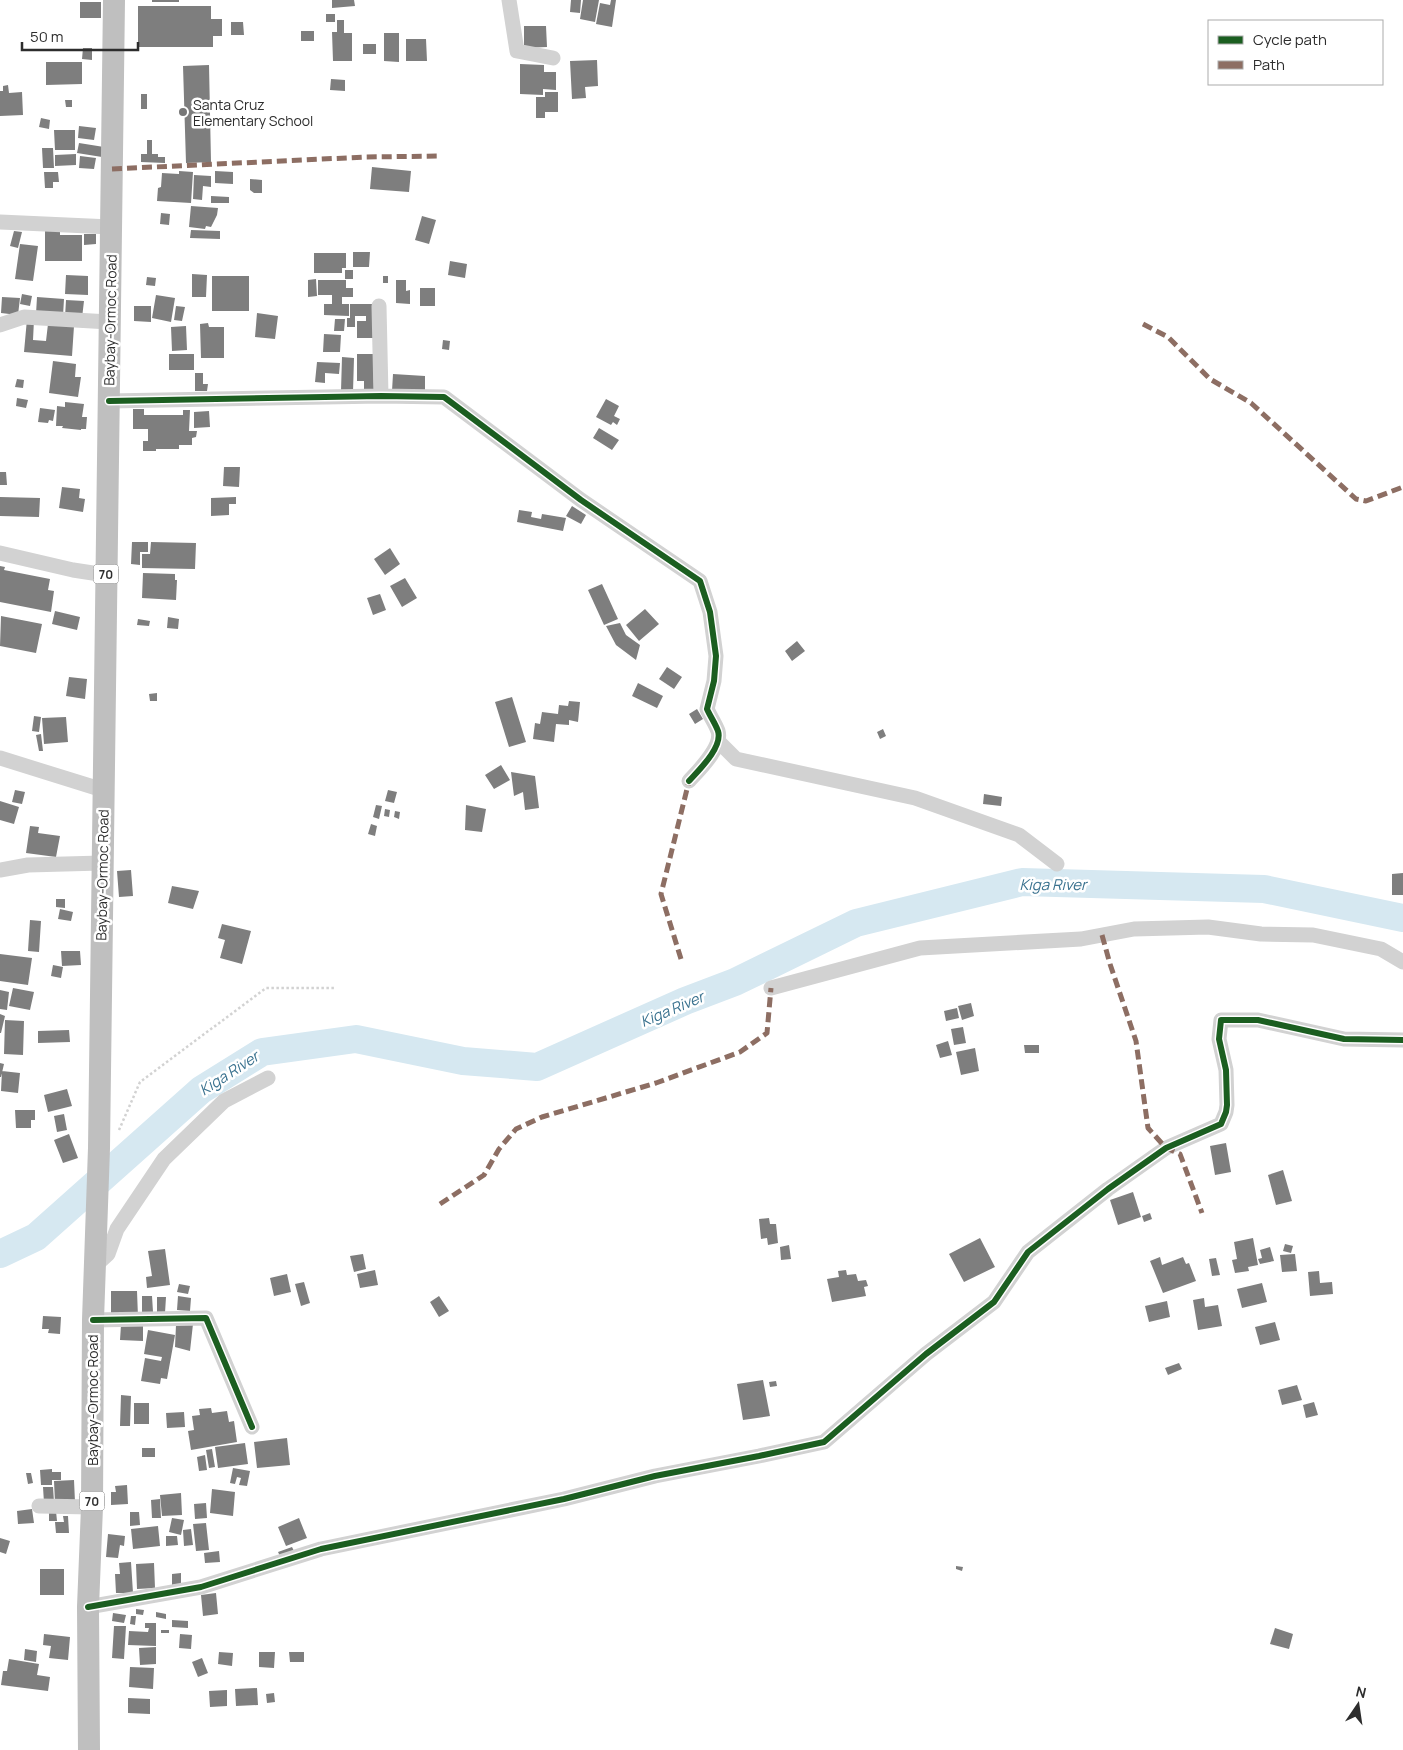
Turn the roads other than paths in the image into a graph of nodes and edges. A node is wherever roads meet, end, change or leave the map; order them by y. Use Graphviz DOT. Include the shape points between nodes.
graph roads {
  1 [pos="114,0"];
  2 [pos="510,0"];
  3 [pos="553,58"];
  4 [pos="0,222"];
  5 [pos="111,227"];
  6 [pos="379,306"];
  7 [pos="109,322"];
  8 [pos="0,325"];
  9 [pos="381,396"];
  10 [pos="109,401"];
  11 [pos="0,553"];
  12 [pos="106,575"];
  13 [pos="718,741"];
  14 [pos="0,758"];
  15 [pos="689,781"];
  16 [pos="103,790"];
  17 [pos="102,863"];
  18 [pos="1057,864"];
  19 [pos="0,870"];
  20 [pos="1403,962"];
  21 [pos="772,988"];
  22 [pos="1403,1040"];
  23 [pos="268,1078"];
  24 [pos="96,1259"];
  25 [pos="92,1320"];
  26 [pos="252,1427"];
  27 [pos="39,1506"];
  28 [pos="92,1508"];
  29 [pos="88,1607"];
  30 [pos="89,1750"];
  1 -- 5 [label="highway, Baybay-Ormoc Road / 70"];
  2 -- 3 [label="street" via="517,51"];
  4 -- 5 [label="street"];
  5 -- 7 [label="highway, Baybay-Ormoc Road / 70"];
  6 -- 9 [label="street"];
  7 -- 8 [label="street" via="24,317"];
  7 -- 10 [label="highway, Baybay-Ormoc Road / 70"];
  9 -- 10 [label="street"];
  9 -- 13 [label="street" via="444,397 581,500 700,580 710,612 716,656 707,709 718,732"];
  10 -- 12 [label="highway, Baybay-Ormoc Road / 70"];
  11 -- 12 [label="street"];
  12 -- 16 [label="highway, Baybay-Ormoc Road / 70"];
  13 -- 15 [label="street"];
  13 -- 18 [label="street" via="736,759 915,798 1019,834"];
  14 -- 16 [label="street"];
  16 -- 17 [label="highway, Baybay-Ormoc Road / 70"];
  17 -- 19 [label="street" via="28,865"];
  17 -- 24 [label="highway, Baybay-Ormoc Road / 70"];
  20 -- 21 [label="street" via="1381,949 1313,935 1261,934 1208,927 1134,929 1081,939 920,948"];
  22 -- 29 [label="street" via="1344,1038 1258,1020 1221,1020 1219,1040 1226,1070 1227,1104 1221,1124 1166,1148 1028,1252 994,1302 926,1354 824,1442 321,1549 201,1588"];
  23 -- 24 [label="street" via="224,1101 164,1159 117,1229 108,1254"];
  24 -- 25 [label="highway, Baybay-Ormoc Road / 70"];
  25 -- 26 [label="street" via="206,1318"];
  25 -- 28 [label="highway, Baybay-Ormoc Road / 70"];
  27 -- 28 [label="street"];
  28 -- 29 [label="highway, Baybay-Ormoc Road / 70"];
  29 -- 30 [label="highway, Baybay-Ormoc Road / 70"];
}
